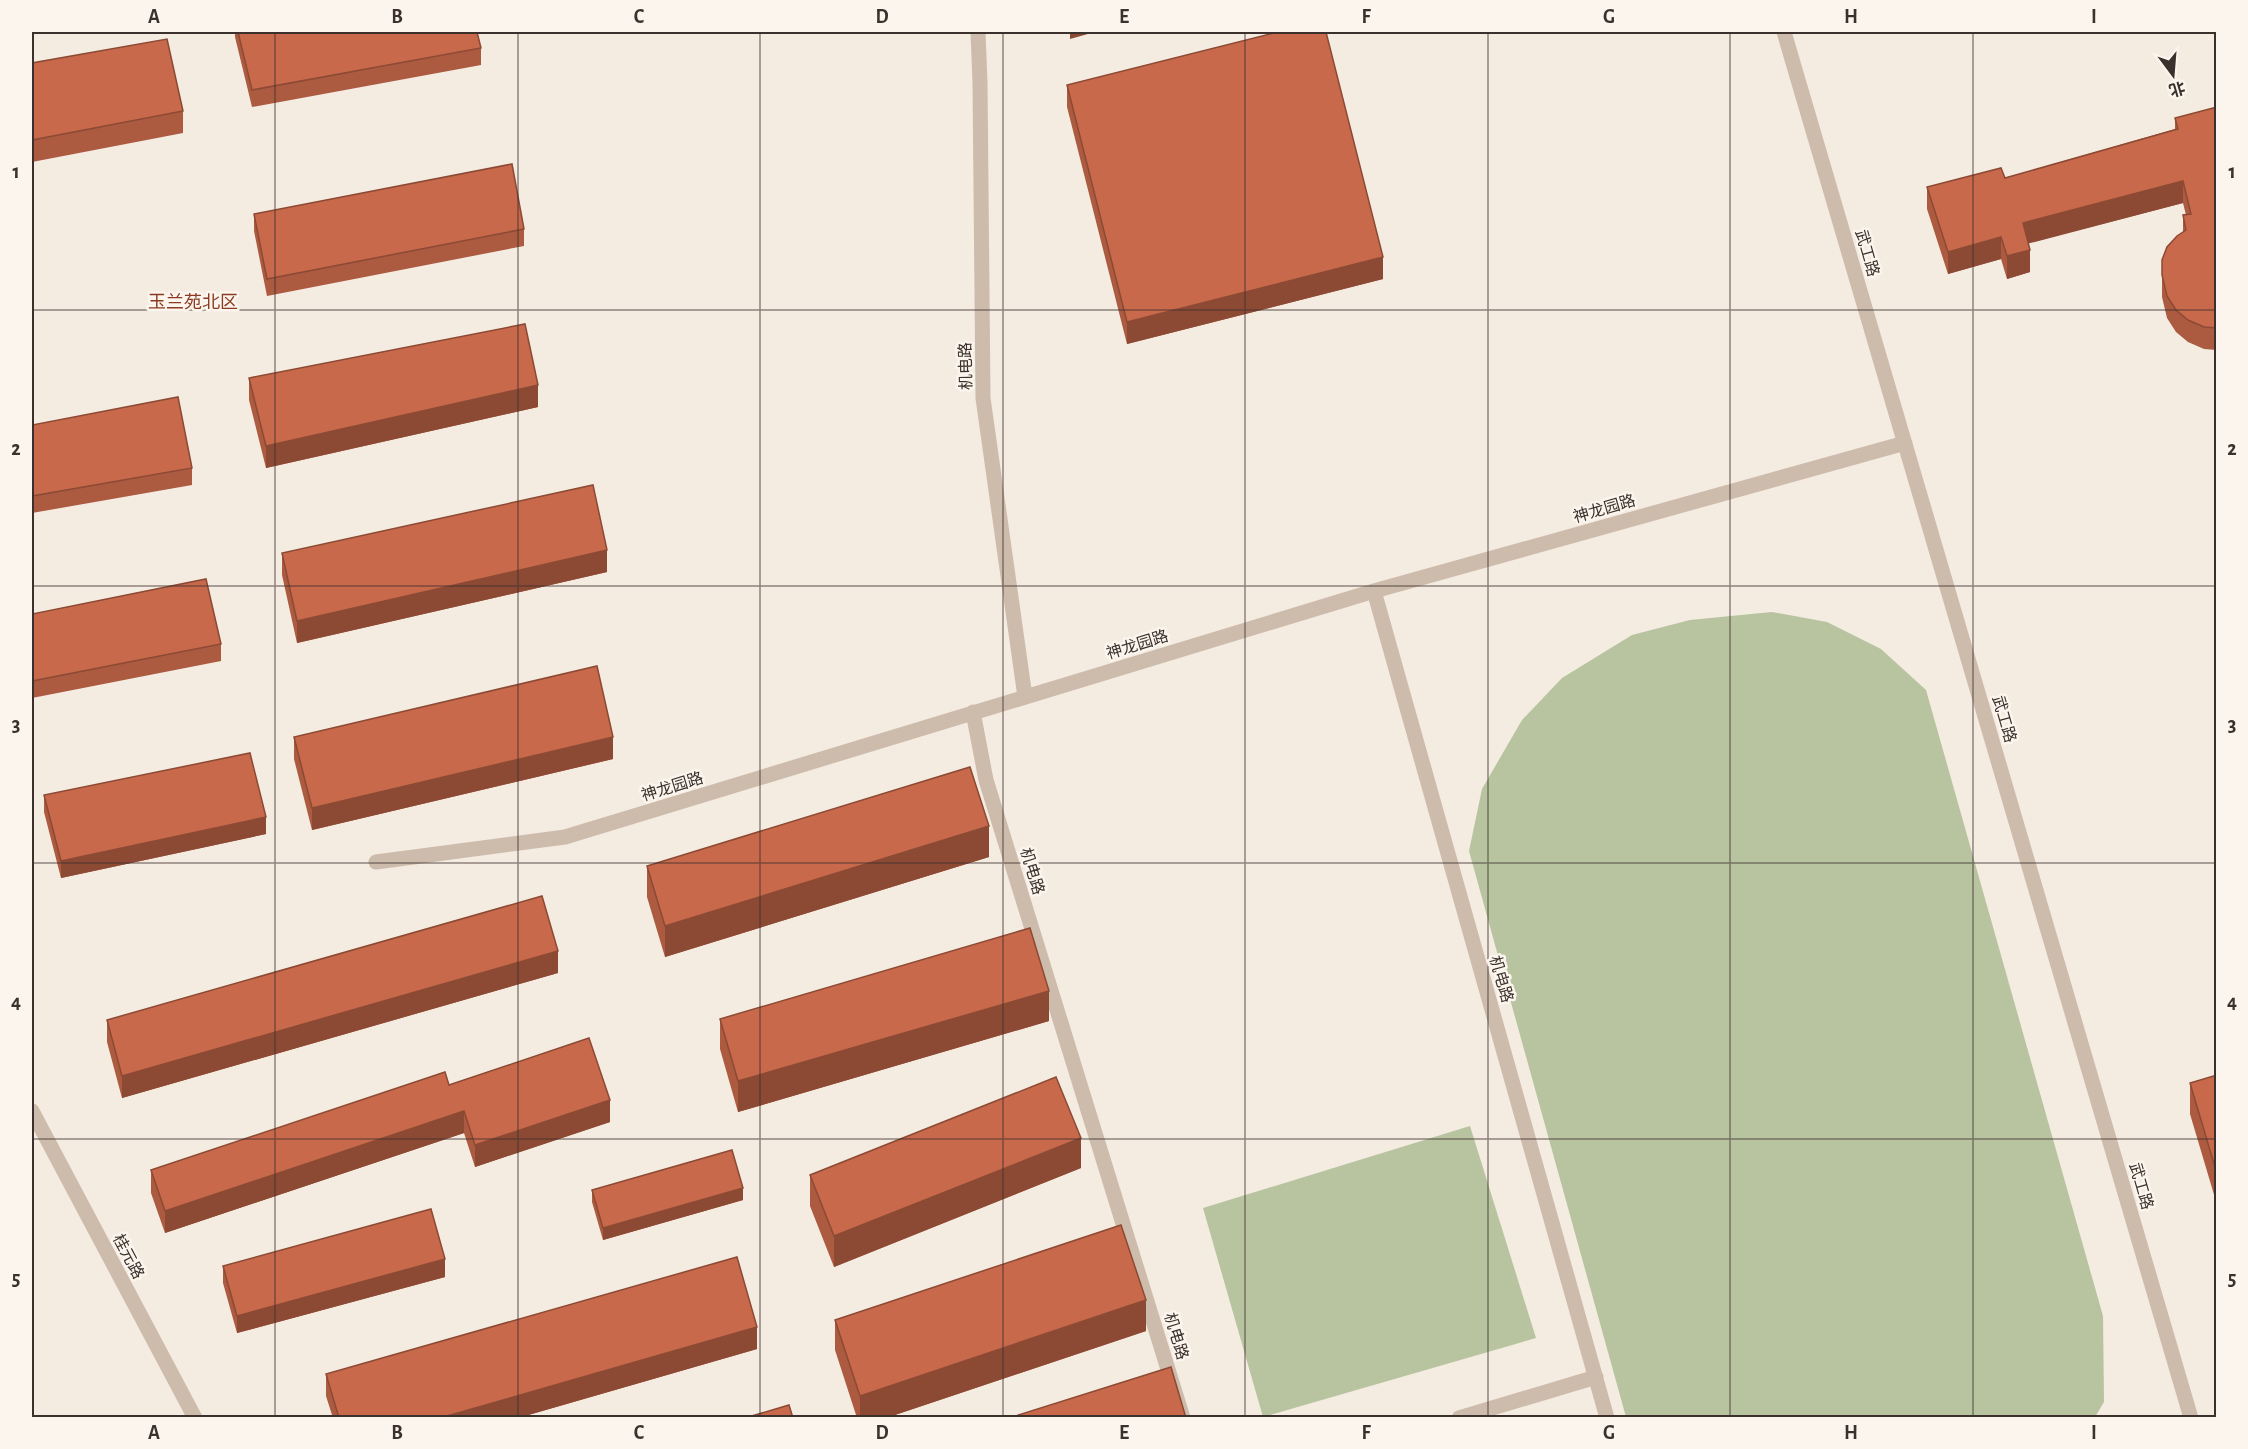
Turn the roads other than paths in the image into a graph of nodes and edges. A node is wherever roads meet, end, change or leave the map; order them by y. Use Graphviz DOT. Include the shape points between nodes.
graph roads {
  1 [pos="978,32"];
  2 [pos="1784,32"];
  3 [pos="1905,443"];
  4 [pos="1374,591"];
  5 [pos="1025,697"];
  6 [pos="973,712"];
  7 [pos="376,862"];
  8 [pos="32,1111"];
  9 [pos="1596,1377"];
  10 [pos="195,1418"];
  11 [pos="1183,1418"];
  12 [pos="1459,1418"];
  13 [pos="1607,1418"];
  14 [pos="2191,1418"];
  1 -- 5 [label="street, 机电路" via="983,398"];
  2 -- 3 [label="street, 武工路"];
  3 -- 4 [label="street, 神龙园路"];
  3 -- 14 [label="street, 武工路"];
  4 -- 5 [label="street, 神龙园路"];
  4 -- 9 [label="street, 机电路"];
  5 -- 6 [label="street, 神龙园路"];
  6 -- 7 [label="street, 神龙园路" via="565,837"];
  6 -- 11 [label="street, 机电路" via="986,780"];
  8 -- 10 [label="street, 桂元路"];
  9 -- 12 [label="street"];
  9 -- 13 [label="street, 机电路"];
}
